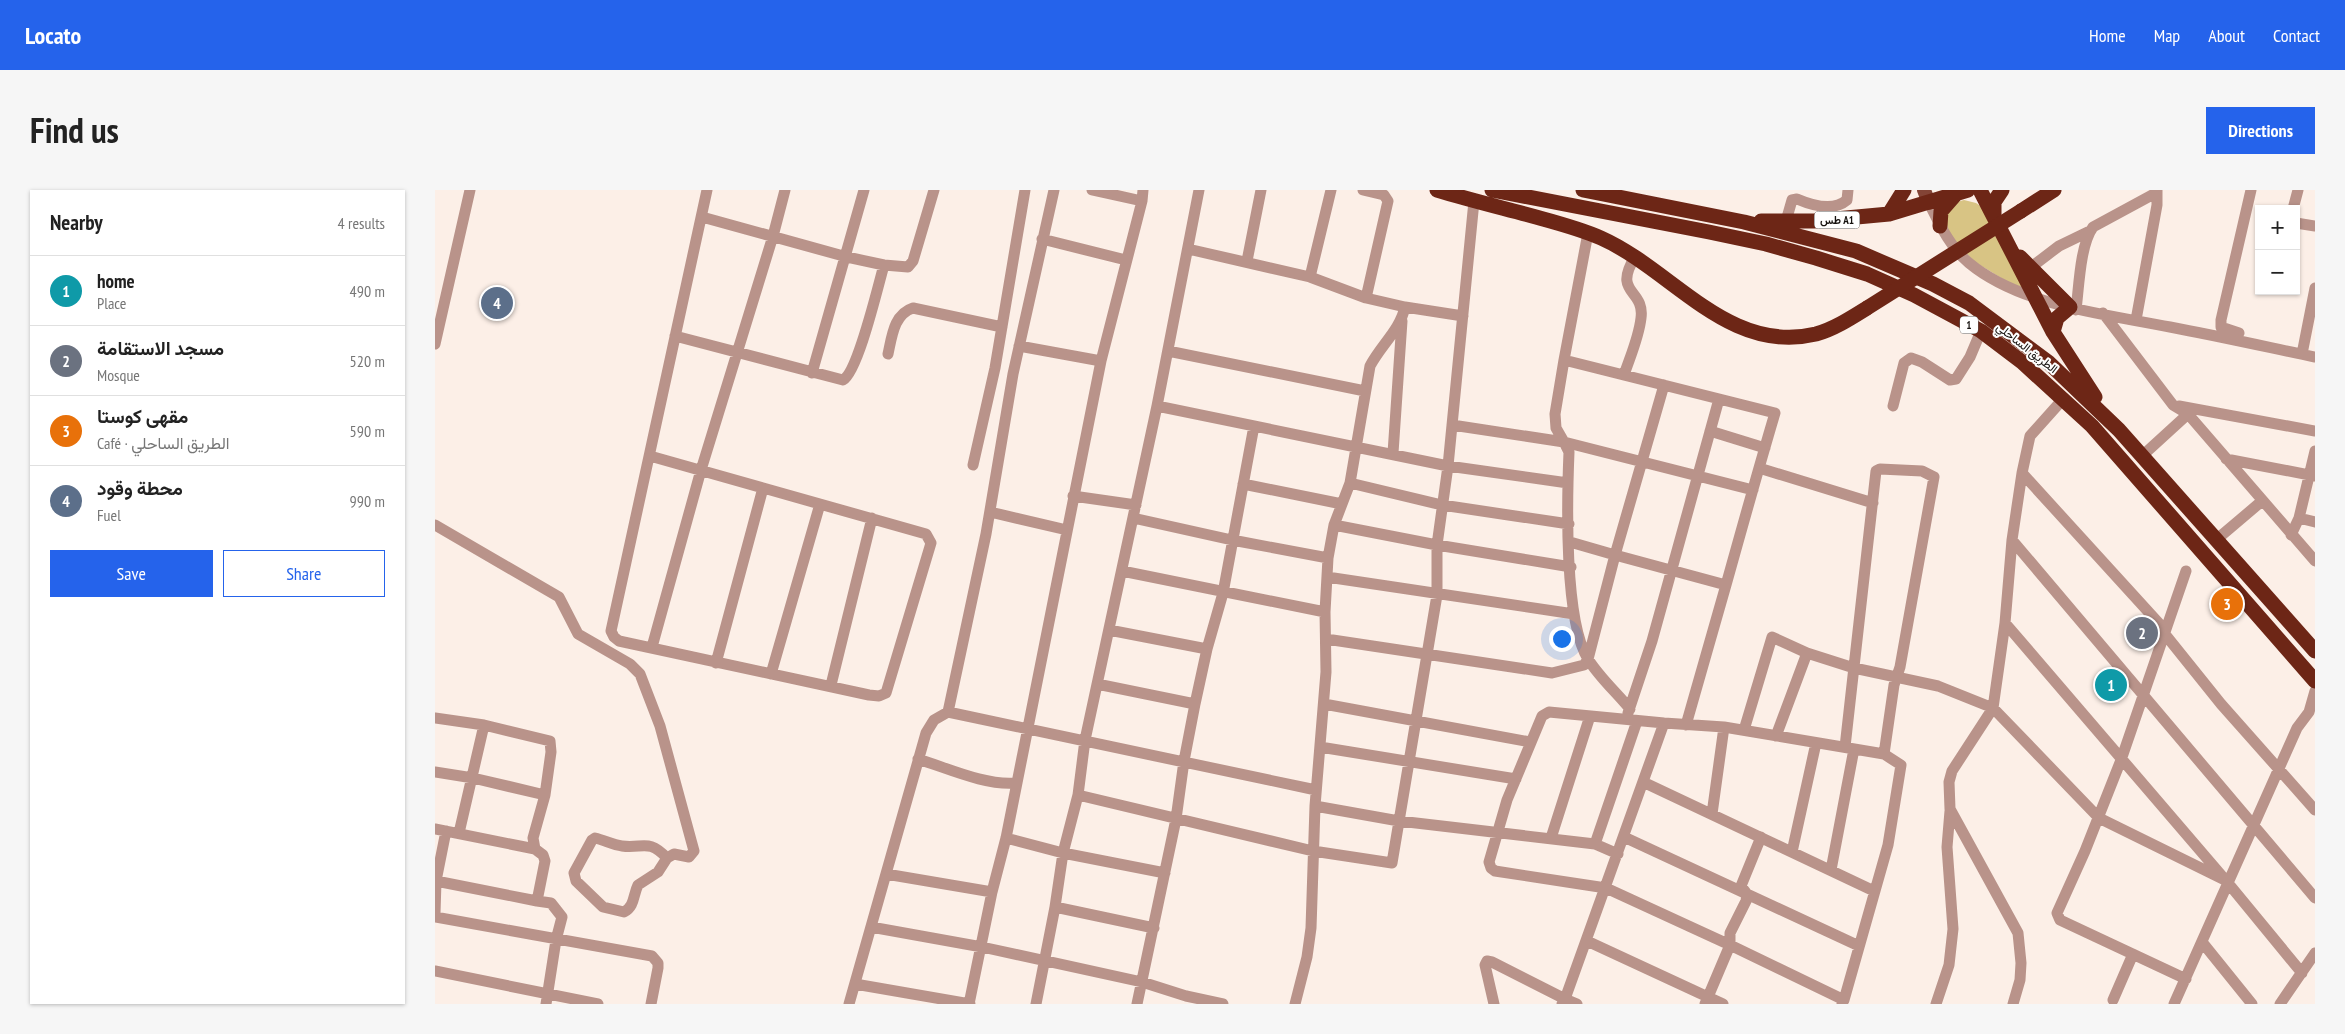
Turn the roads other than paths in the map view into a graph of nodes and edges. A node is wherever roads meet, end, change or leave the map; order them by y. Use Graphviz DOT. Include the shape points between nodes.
graph roads {
  1 [pos="470,190"];
  2 [pos="707,190"];
  3 [pos="785,190"];
  4 [pos="865,190"];
  5 [pos="934,190"];
  6 [pos="1025,190"];
  7 [pos="1054,190"];
  8 [pos="1092,190"];
  9 [pos="1199,190"];
  10 [pos="1261,190"];
  11 [pos="1331,190"];
  12 [pos="1363,190"];
  13 [pos="1437,190"];
  14 [pos="1492,190"];
  15 [pos="1583,190"];
  16 [pos="1848,190"];
  17 [pos="1904,190"];
  18 [pos="1980,190"];
  19 [pos="2002,190"];
  20 [pos="2054,190"];
  21 [pos="2156,190"];
  22 [pos="2251,190"];
  23 [pos="2298,190"];
  24 [pos="1962,192"];
  25 [pos="1143,195"];
  26 [pos="1926,197"];
  27 [pos="1474,201"];
  28 [pos="2294,205"];
  29 [pos="1889,214"];
  30 [pos="1993,216"];
  31 [pos="702,217"];
  32 [pos="1785,221"];
  33 [pos="1744,222"];
  34 [pos="2300,224"];
  35 [pos="1940,226"];
  36 [pos="2315,226"];
  37 [pos="2090,231"];
  38 [pos="1588,233"];
  39 [pos="773,236"];
  40 [pos="1042,239"];
  41 [pos="2010,247"];
  42 [pos="1188,249"];
  43 [pos="1635,256"];
  44 [pos="847,257"];
  45 [pos="1126,260"];
  46 [pos="1247,261"];
  47 [pos="884,266"];
  48 [pos="2031,268"];
  49 [pos="1310,277"];
  50 [pos="2315,288"];
  51 [pos="2033,296"];
  52 [pos="1366,298"];
  53 [pos="1405,307"];
  54 [pos="2073,308"];
  55 [pos="2103,313"];
  56 [pos="1463,316"];
  57 [pos="2136,320"];
  58 [pos="1402,321"];
  59 [pos="1002,327"];
  60 [pos="437,329"];
  61 [pos="1981,331"];
  62 [pos="2053,332"];
  63 [pos="675,336"];
  64 [pos="435,344"];
  65 [pos="1019,346"];
  66 [pos="1168,351"];
  67 [pos="2303,351"];
  68 [pos="738,353"];
  69 [pos="888,354"];
  70 [pos="2315,357"];
  71 [pos="1101,360"];
  72 [pos="1564,360"];
  73 [pos="812,373"];
  74 [pos="1624,375"];
  75 [pos="1664,385"];
  76 [pos="1365,391"];
  77 [pos="2064,398"];
  78 [pos="1719,399"];
  79 [pos="2173,405"];
  80 [pos="1157,406"];
  81 [pos="1893,406"];
  82 [pos="2188,414"];
  83 [pos="1452,425"];
  84 [pos="1254,426"];
  85 [pos="2119,430"];
  86 [pos="1710,431"];
  87 [pos="2315,431"];
  88 [pos="1564,442"];
  89 [pos="1355,446"];
  90 [pos="1765,448"];
  91 [pos="2315,451"];
  92 [pos="1393,453"];
  93 [pos="650,456"];
  94 [pos="2142,456"];
  95 [pos="2226,459"];
  96 [pos="1642,462"];
  97 [pos="973,465"];
  98 [pos="1449,466"];
  99 [pos="1759,468"];
  100 [pos="701,470"];
  101 [pos="2022,473"];
  102 [pos="1698,476"];
  103 [pos="2313,476"];
  104 [pos="1349,483"];
  105 [pos="1568,483"];
  106 [pos="1243,484"];
  107 [pos="763,488"];
  108 [pos="1753,490"];
  109 [pos="1073,496"];
  110 [pos="2262,501"];
  111 [pos="1873,503"];
  112 [pos="821,504"];
  113 [pos="1342,504"];
  114 [pos="1136,505"];
  115 [pos="1443,505"];
  116 [pos="990,512"];
  117 [pos="872,518"];
  118 [pos="1133,518"];
  119 [pos="2299,518"];
  120 [pos="2315,522"];
  121 [pos="1334,524"];
  122 [pos="1569,524"];
  123 [pos="435,525"];
  124 [pos="1067,530"];
  125 [pos="2291,535"];
  126 [pos="1233,540"];
  127 [pos="2013,540"];
  128 [pos="2216,540"];
  129 [pos="1570,542"];
  130 [pos="1437,545"];
  131 [pos="1615,555"];
  132 [pos="1328,558"];
  133 [pos="2315,561"];
  134 [pos="1571,567"];
  135 [pos="1122,571"];
  136 [pos="2187,571"];
  137 [pos="1672,572"];
  138 [pos="1327,577"];
  139 [pos="1726,585"];
  140 [pos="1223,593"];
  141 [pos="1437,595"];
  142 [pos="1325,612"];
  143 [pos="1574,614"];
  144 [pos="2005,623"];
  145 [pos="1109,630"];
  146 [pos="2165,632"];
  147 [pos="1326,639"];
  148 [pos="652,647"];
  149 [pos="1207,649"];
  150 [pos="2315,652"];
  151 [pos="1427,653"];
  152 [pos="1807,653"];
  153 [pos="1588,659"];
  154 [pos="715,663"];
  155 [pos="1854,668"];
  156 [pos="771,674"];
  157 [pos="1897,677"];
  158 [pos="2315,681"];
  159 [pos="1097,684"];
  160 [pos="831,686"];
  161 [pos="2315,691"];
  162 [pos="2143,696"];
  163 [pos="1195,704"];
  164 [pos="1324,704"];
  165 [pos="1993,708"];
  166 [pos="948,712"];
  167 [pos="1590,716"];
  168 [pos="1631,716"];
  169 [pos="435,718"];
  170 [pos="1416,721"];
  171 [pos="1664,723"];
  172 [pos="484,725"];
  173 [pos="1686,725"];
  174 [pos="1724,726"];
  175 [pos="1027,730"];
  176 [pos="1744,730"];
  177 [pos="1776,736"];
  178 [pos="1085,740"];
  179 [pos="1530,742"];
  180 [pos="1816,743"];
  181 [pos="1320,747"];
  182 [pos="1850,748"];
  183 [pos="1884,754"];
  184 [pos="918,759"];
  185 [pos="2121,760"];
  186 [pos="1184,761"];
  187 [pos="1410,762"];
  188 [pos="2279,770"];
  189 [pos="435,772"];
  190 [pos="473,778"];
  191 [pos="1515,779"];
  192 [pos="1643,782"];
  193 [pos="1016,783"];
  194 [pos="1317,790"];
  195 [pos="545,795"];
  196 [pos="1078,795"];
  197 [pos="1315,806"];
  198 [pos="1950,809"];
  199 [pos="2315,810"];
  200 [pos="1712,814"];
  201 [pos="2099,818"];
  202 [pos="1176,819"];
  203 [pos="1399,821"];
  204 [pos="2253,826"];
  205 [pos="440,830"];
  206 [pos="459,833"];
  207 [pos="1497,834"];
  208 [pos="1624,837"];
  209 [pos="1761,837"];
  210 [pos="1006,838"];
  211 [pos="1551,838"];
  212 [pos="1595,844"];
  213 [pos="535,849"];
  214 [pos="1313,851"];
  215 [pos="1792,852"];
  216 [pos="1063,853"];
  217 [pos="1618,854"];
  218 [pos="667,858"];
  219 [pos="1831,870"];
  220 [pos="1165,873"];
  221 [pos="886,874"];
  222 [pos="436,881"];
  223 [pos="2227,882"];
  224 [pos="1606,888"];
  225 [pos="1874,891"];
  226 [pos="992,892"];
  227 [pos="1747,894"];
  228 [pos="2315,898"];
  229 [pos="537,901"];
  230 [pos="1055,906"];
  231 [pos="435,913"];
  232 [pos="435,917"];
  233 [pos="871,927"];
  234 [pos="1154,928"];
  235 [pos="556,940"];
  236 [pos="1587,941"];
  237 [pos="2202,942"];
  238 [pos="1731,945"];
  239 [pos="1859,946"];
  240 [pos="982,948"];
  241 [pos="2315,953"];
  242 [pos="2133,954"];
  243 [pos="1045,961"];
  244 [pos="435,971"];
  245 [pos="2302,973"];
  246 [pos="2186,979"];
  247 [pos="1142,982"];
  248 [pos="855,984"];
  249 [pos="547,998"];
  250 [pos="1707,1000"];
  251 [pos="2113,1000"];
  252 [pos="1563,1001"];
  253 [pos="1843,1002"];
  254 [pos="599,1004"];
  255 [pos="651,1004"];
  256 [pos="849,1004"];
  257 [pos="969,1004"];
  258 [pos="1036,1004"];
  259 [pos="1137,1004"];
  260 [pos="1223,1004"];
  261 [pos="1295,1004"];
  262 [pos="1494,1004"];
  263 [pos="1577,1004"];
  264 [pos="1723,1004"];
  265 [pos="1935,1004"];
  266 [pos="2013,1004"];
  267 [pos="2174,1004"];
  268 [pos="2252,1004"];
  269 [pos="2280,1004"];
  1 -- 60 [label="street"];
  2 -- 31 [label="street"];
  3 -- 39 [label="street"];
  4 -- 44 [label="street"];
  5 -- 47 [label="street" via="911,264 907,267"];
  6 -- 59 [label="street"];
  7 -- 40 [label="street"];
  8 -- 25 [label="street"];
  9 -- 42 [label="street"];
  10 -- 46 [label="street"];
  11 -- 49 [label="street"];
  12 -- 52 [label="street" via="1384,195 1388,201"];
  13 -- 27 [label="highway"];
  14 -- 61 [label="highway, الطريق الساحلي / 1" via="1737,238 1816,258 1867,274"];
  15 -- 33 [label="highway, الطريق الساحلي / طس A1"];
  16 -- 32 [label="street" via="1847,200 1827,207 1792,200"];
  17 -- 29 [label="highway"];
  18 -- 30 [label="highway"];
  19 -- 30 [label="highway" via="1994,202"];
  20 -- 43 [label="highway, bridge" via="1843,323 1817,334 1791,338 1746,330 1707,310"];
  21 -- 37 [label="street"];
  21 -- 57 [label="street" via="2157,205"];
  22 -- 67 [label="street" via="2221,327"];
  23 -- 28 [label="street"];
  24 -- 26 [label="highway, الطريق الساحلي / طس A1"];
  24 -- 35 [label="highway" via="1944,207"];
  25 -- 45 [label="street"];
  26 -- 29 [label="highway, الطريق الساحلي / طس A1"];
  26 -- 35 [label="street"];
  27 -- 38 [label="highway"];
  27 -- 56 [label="street"];
  29 -- 32 [label="highway, الطريق الساحلي / طس A1"];
  30 -- 41 [label="highway"];
  31 -- 39 [label="street"];
  31 -- 63 [label="street"];
  32 -- 33 [label="highway, الطريق الساحلي / طس A1"];
  33 -- 85 [label="highway, الطريق الساحلي / 1" via="1856,251 1969,303 2048,362"];
  34 -- 36 [label="street"];
  35 -- 51 [label="street" via="1954,248 1969,263 1990,278"];
  37 -- 48 [label="street" via="2059,246"];
  37 -- 54 [label="street"];
  38 -- 43 [label="highway"];
  38 -- 72 [label="street"];
  39 -- 44 [label="street"];
  39 -- 68 [label="street"];
  40 -- 45 [label="street"];
  40 -- 65 [label="street"];
  41 -- 48 [label="highway"];
  41 -- 51 [label="highway"];
  42 -- 46 [label="street"];
  42 -- 66 [label="street"];
  43 -- 74 [label="street" via="1627,269 1626,282 1641,306 1641,317"];
  44 -- 47 [label="street"];
  44 -- 73 [label="street"];
  45 -- 71 [label="street"];
  46 -- 49 [label="street"];
  47 -- 73 [label="street" via="850,374 843,380 837,380"];
  48 -- 54 [label="highway"];
  49 -- 52 [label="street"];
  50 -- 67 [label="street"];
  51 -- 54 [label="street"];
  51 -- 62 [label="highway"];
  52 -- 53 [label="street"];
  53 -- 56 [label="street"];
  53 -- 58 [label="street"];
  54 -- 55 [label="street"];
  54 -- 62 [label="highway" via="2057,318"];
  55 -- 57 [label="street"];
  55 -- 79 [label="street"];
  56 -- 83 [label="street"];
  57 -- 67 [label="street"];
  58 -- 76 [label="street" via="1378,350 1370,366"];
  58 -- 92 [label="street"];
  59 -- 69 [label="street" via="913,308 905,310 896,321"];
  59 -- 97 [label="street"];
  60 -- 64 [label="street"];
  61 -- 77 [label="highway, الطريق الساحلي / 1"];
  61 -- 81 [label="street" via="1956,379 1950,380 1911,358 1904,363"];
  62 -- 85 [label="highway"];
  63 -- 68 [label="street"];
  63 -- 93 [label="street"];
  65 -- 71 [label="street"];
  65 -- 116 [label="street"];
  66 -- 76 [label="street"];
  66 -- 80 [label="street"];
  67 -- 70 [label="street"];
  68 -- 73 [label="street"];
  68 -- 100 [label="street"];
  71 -- 109 [label="street"];
  72 -- 74 [label="street"];
  72 -- 88 [label="street" via="1555,414 1556,428"];
  74 -- 75 [label="street"];
  75 -- 78 [label="street"];
  75 -- 96 [label="street"];
  76 -- 89 [label="street"];
  77 -- 101 [label="street" via="2030,436"];
  77 -- 158 [label="highway, الطريق الساحلي / 1"];
  78 -- 86 [label="street"];
  78 -- 90 [label="street" via="1775,413"];
  79 -- 82 [label="street"];
  79 -- 87 [label="street"];
  80 -- 84 [label="street"];
  80 -- 114 [label="street"];
  82 -- 94 [label="street"];
  82 -- 95 [label="street"];
  83 -- 88 [label="street"];
  83 -- 98 [label="street"];
  84 -- 89 [label="street"];
  84 -- 106 [label="street"];
  85 -- 94 [label="highway, الطريق الساحلي / 1"];
  86 -- 90 [label="street"];
  86 -- 102 [label="street"];
  88 -- 96 [label="street"];
  88 -- 105 [label="street" via="1569,452"];
  89 -- 92 [label="street"];
  89 -- 104 [label="street"];
  90 -- 99 [label="street"];
  91 -- 103 [label="street"];
  92 -- 98 [label="street"];
  93 -- 100 [label="street"];
  93 -- 148 [label="street" via="611,632 619,640"];
  94 -- 128 [label="highway, الطريق الساحلي / 1"];
  95 -- 103 [label="street"];
  95 -- 110 [label="street"];
  96 -- 102 [label="street"];
  96 -- 131 [label="street"];
  98 -- 105 [label="street"];
  98 -- 115 [label="street"];
  99 -- 108 [label="street"];
  99 -- 111 [label="street"];
  100 -- 107 [label="street"];
  100 -- 148 [label="street"];
  101 -- 127 [label="street"];
  101 -- 146 [label="street"];
  102 -- 108 [label="street"];
  102 -- 137 [label="street"];
  103 -- 119 [label="street"];
  104 -- 113 [label="street"];
  104 -- 115 [label="street"];
  105 -- 122 [label="street"];
  106 -- 113 [label="street"];
  106 -- 126 [label="street"];
  107 -- 112 [label="street"];
  107 -- 154 [label="street"];
  108 -- 139 [label="street"];
  109 -- 114 [label="street"];
  109 -- 124 [label="street"];
  110 -- 125 [label="street"];
  110 -- 128 [label="street"];
  111 -- 155 [label="street"];
  111 -- 157 [label="street" via="1876,471 1880,469 1921,471 1934,477"];
  112 -- 117 [label="street"];
  112 -- 156 [label="street"];
  113 -- 121 [label="street"];
  114 -- 118 [label="street"];
  115 -- 122 [label="street"];
  115 -- 130 [label="street"];
  116 -- 124 [label="street"];
  116 -- 166 [label="street"];
  117 -- 160 [label="street"];
  117 -- 160 [label="street" via="922,531 931,543 886,693 869,695"];
  118 -- 126 [label="street"];
  118 -- 135 [label="street"];
  119 -- 120 [label="street"];
  119 -- 125 [label="street"];
  121 -- 130 [label="street"];
  121 -- 132 [label="street"];
  122 -- 129 [label="street"];
  123 -- 218 [label="street" via="559,597 579,634 630,664 643,678 660,726 694,851 689,857 674,854"];
  124 -- 175 [label="street"];
  125 -- 133 [label="street"];
  126 -- 132 [label="street"];
  126 -- 140 [label="street"];
  127 -- 144 [label="street"];
  127 -- 162 [label="street"];
  128 -- 150 [label="highway, الطريق الساحلي / 1"];
  129 -- 131 [label="street"];
  129 -- 134 [label="street"];
  130 -- 134 [label="street"];
  130 -- 141 [label="street"];
  131 -- 137 [label="street"];
  131 -- 153 [label="street"];
  132 -- 138 [label="street"];
  134 -- 143 [label="street"];
  135 -- 140 [label="street"];
  135 -- 145 [label="street"];
  136 -- 146 [label="street"];
  137 -- 139 [label="street"];
  137 -- 168 [label="street"];
  138 -- 141 [label="street"];
  138 -- 142 [label="street"];
  139 -- 173 [label="street"];
  140 -- 142 [label="street"];
  140 -- 149 [label="street"];
  141 -- 143 [label="street"];
  141 -- 151 [label="street"];
  142 -- 147 [label="street"];
  143 -- 153 [label="street"];
  144 -- 165 [label="street"];
  144 -- 185 [label="street"];
  145 -- 149 [label="street"];
  145 -- 159 [label="street"];
  146 -- 162 [label="street"];
  146 -- 188 [label="street" via="2221,704"];
  147 -- 151 [label="street"];
  147 -- 164 [label="street"];
  148 -- 154 [label="street"];
  149 -- 163 [label="street"];
  151 -- 153 [label="street" via="1552,673 1584,665"];
  151 -- 170 [label="street"];
  152 -- 155 [label="street"];
  152 -- 176 [label="street" via="1772,637"];
  152 -- 177 [label="street"];
  153 -- 168 [label="street"];
  154 -- 156 [label="street"];
  155 -- 157 [label="street"];
  155 -- 182 [label="street"];
  156 -- 160 [label="street"];
  157 -- 165 [label="street" via="1938,686"];
  157 -- 183 [label="street"];
  159 -- 163 [label="street"];
  159 -- 178 [label="street"];
  161 -- 188 [label="street" via="2309,712 2297,728"];
  162 -- 185 [label="street"];
  162 -- 204 [label="street"];
  163 -- 186 [label="street"];
  164 -- 170 [label="street"];
  164 -- 181 [label="street"];
  165 -- 198 [label="street" via="1953,771 1949,782"];
  165 -- 201 [label="street"];
  166 -- 175 [label="street"];
  166 -- 184 [label="street" via="929,726"];
  167 -- 168 [label="street"];
  167 -- 179 [label="street" via="1545,713"];
  167 -- 211 [label="street"];
  168 -- 171 [label="street"];
  168 -- 212 [label="street"];
  169 -- 172 [label="street"];
  170 -- 179 [label="street"];
  170 -- 187 [label="street"];
  171 -- 173 [label="street"];
  171 -- 192 [label="street"];
  172 -- 190 [label="street"];
  172 -- 195 [label="street" via="550,741"];
  173 -- 174 [label="street"];
  174 -- 176 [label="street"];
  174 -- 200 [label="street"];
  175 -- 178 [label="street"];
  175 -- 193 [label="street"];
  176 -- 177 [label="street"];
  177 -- 180 [label="street"];
  178 -- 186 [label="street"];
  178 -- 196 [label="street"];
  179 -- 191 [label="street"];
  180 -- 182 [label="street"];
  180 -- 215 [label="street"];
  181 -- 187 [label="street"];
  181 -- 194 [label="street"];
  182 -- 183 [label="street"];
  182 -- 219 [label="street"];
  183 -- 225 [label="street" via="1901,765 1887,845"];
  184 -- 193 [label="street" via="992,782"];
  184 -- 221 [label="street"];
  185 -- 201 [label="street"];
  185 -- 223 [label="street"];
  186 -- 194 [label="street"];
  186 -- 202 [label="street"];
  187 -- 191 [label="street"];
  187 -- 203 [label="street"];
  188 -- 199 [label="street"];
  188 -- 204 [label="street"];
  189 -- 190 [label="street"];
  190 -- 195 [label="street"];
  190 -- 206 [label="street"];
  191 -- 207 [label="street"];
  192 -- 200 [label="street"];
  192 -- 208 [label="street"];
  193 -- 210 [label="street"];
  194 -- 197 [label="street"];
  195 -- 213 [label="street" via="533,838"];
  196 -- 202 [label="street"];
  196 -- 216 [label="street"];
  197 -- 203 [label="street"];
  197 -- 214 [label="street"];
  198 -- 265 [label="street" via="1947,847 1953,929 1949,964"];
  198 -- 266 [label="street" via="2018,933 2020,980"];
  200 -- 209 [label="street"];
  201 -- 223 [label="street"];
  201 -- 242 [label="street" via="2057,917"];
  202 -- 214 [label="street"];
  202 -- 220 [label="street"];
  203 -- 207 [label="street"];
  203 -- 214 [label="street" via="1392,863"];
  204 -- 223 [label="street"];
  204 -- 228 [label="street"];
  205 -- 206 [label="street"];
  205 -- 222 [label="street"];
  206 -- 213 [label="street"];
  207 -- 211 [label="street"];
  207 -- 224 [label="street" via="1489,862 1495,871"];
  208 -- 217 [label="street"];
  208 -- 227 [label="street"];
  209 -- 215 [label="street"];
  209 -- 227 [label="street" via="1741,886"];
  210 -- 216 [label="street"];
  210 -- 226 [label="street"];
  211 -- 212 [label="street"];
  212 -- 217 [label="street"];
  213 -- 229 [label="street" via="545,861"];
  214 -- 261 [label="street" via="1310,942"];
  215 -- 219 [label="street"];
  216 -- 220 [label="street"];
  216 -- 230 [label="street"];
  217 -- 224 [label="street"];
  218 -- 218 [label="street" via="655,848 643,844 621,846 595,838 574,873 576,882 603,907 624,912 633,902 638,885 658,872"];
  219 -- 225 [label="street"];
  220 -- 234 [label="street"];
  221 -- 226 [label="street"];
  221 -- 233 [label="street"];
  222 -- 229 [label="street"];
  222 -- 231 [label="street"];
  223 -- 237 [label="street"];
  223 -- 245 [label="street"];
  224 -- 236 [label="street"];
  224 -- 238 [label="street"];
  225 -- 239 [label="street"];
  226 -- 240 [label="street"];
  227 -- 238 [label="street" via="1730,933"];
  227 -- 239 [label="street"];
  229 -- 235 [label="street" via="551,903 562,917"];
  230 -- 234 [label="street"];
  230 -- 243 [label="street"];
  232 -- 235 [label="street"];
  233 -- 240 [label="street"];
  233 -- 248 [label="street"];
  234 -- 247 [label="street"];
  235 -- 249 [label="street"];
  235 -- 255 [label="street" via="652,956 658,968"];
  236 -- 250 [label="street"];
  236 -- 252 [label="street"];
  237 -- 246 [label="street"];
  237 -- 268 [label="street"];
  238 -- 250 [label="street"];
  238 -- 253 [label="street"];
  239 -- 253 [label="street"];
  240 -- 243 [label="street"];
  240 -- 257 [label="street"];
  241 -- 245 [label="street"];
  242 -- 246 [label="street"];
  242 -- 251 [label="street"];
  243 -- 247 [label="street"];
  243 -- 258 [label="street"];
  244 -- 249 [label="street"];
  245 -- 269 [label="street"];
  246 -- 267 [label="street"];
  247 -- 259 [label="street"];
  247 -- 260 [label="street"];
  248 -- 256 [label="street"];
  248 -- 257 [label="street"];
  249 -- 254 [label="street"];
  250 -- 264 [label="street"];
  252 -- 262 [label="street" via="1487,961"];
  252 -- 263 [label="street"];
}
